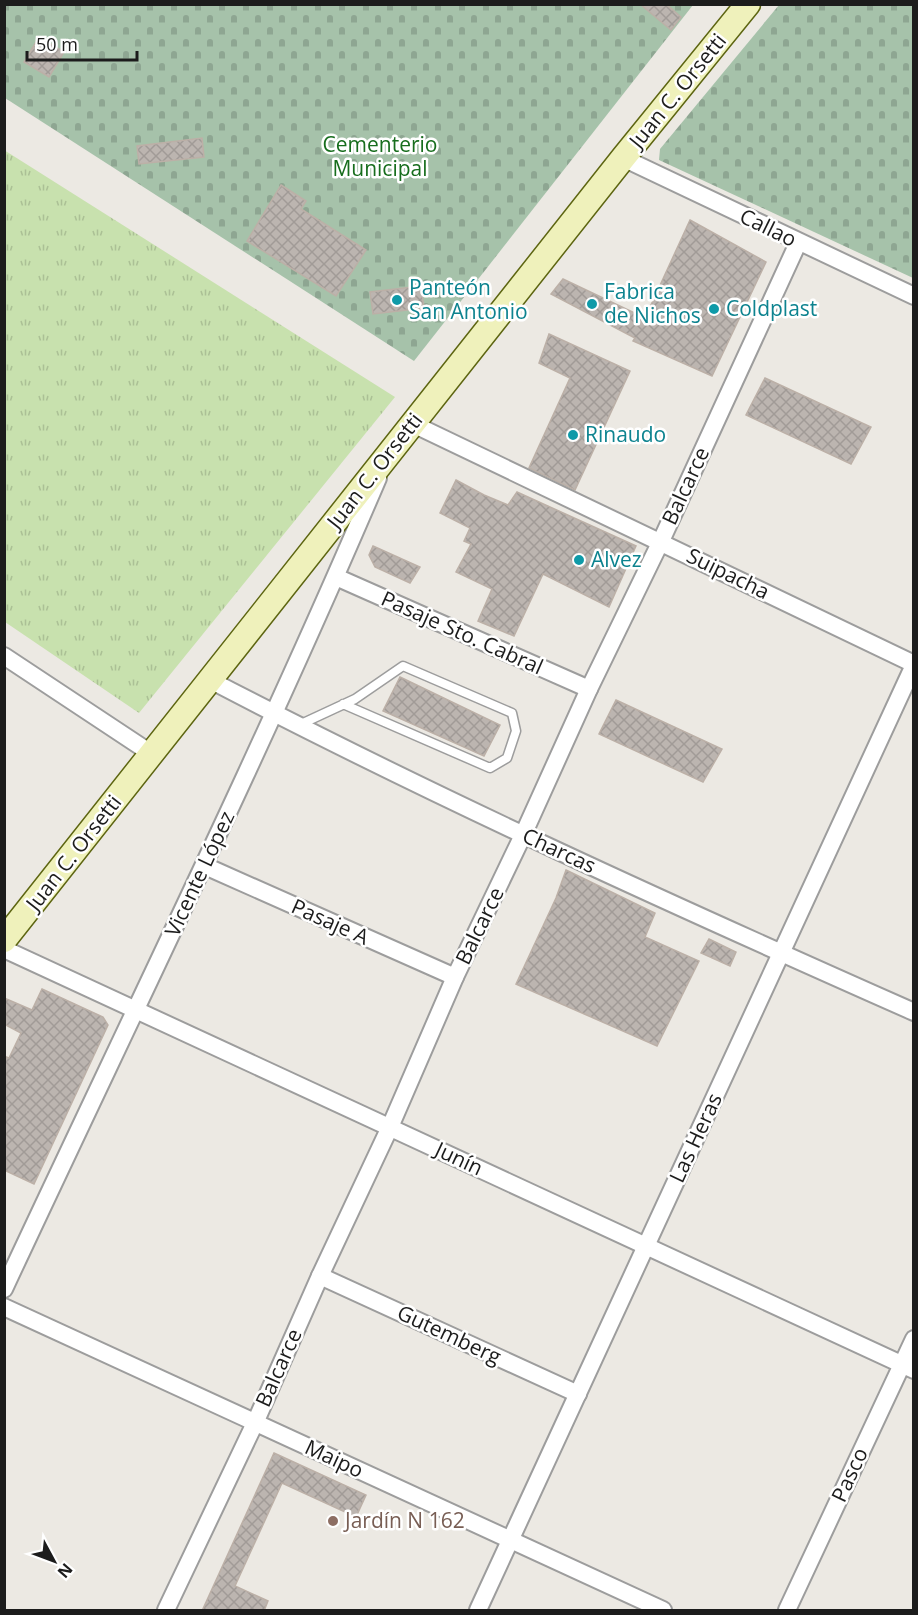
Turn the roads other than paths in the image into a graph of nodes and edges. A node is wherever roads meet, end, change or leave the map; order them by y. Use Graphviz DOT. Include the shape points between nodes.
graph roads {
  1 [pos="748,4"];
  2 [pos="623,158"];
  3 [pos="798,243"];
  4 [pos="914,297"];
  5 [pos="412,424"];
  6 [pos="388,456"];
  7 [pos="661,541"];
  8 [pos="336,577"];
  9 [pos="4,656"];
  10 [pos="914,665"];
  11 [pos="210,680"];
  12 [pos="589,689"];
  13 [pos="343,704"];
  14 [pos="274,713"];
  15 [pos="298,725"];
  16 [pos="152,754"];
  17 [pos="523,835"];
  18 [pos="205,866"];
  19 [pos="4,940"];
  20 [pos="4,949"];
  21 [pos="781,953"];
  22 [pos="455,977"];
  23 [pos="134,1010"];
  24 [pos="914,1012"];
  25 [pos="390,1127"];
  26 [pos="646,1246"];
  27 [pos="320,1276"];
  28 [pos="4,1289"];
  29 [pos="4,1307"];
  30 [pos="914,1339"];
  31 [pos="908,1367"];
  32 [pos="578,1394"];
  33 [pos="255,1423"];
  34 [pos="511,1540"];
  35 [pos="166,1611"];
  36 [pos="478,1611"];
  37 [pos="663,1611"];
  38 [pos="787,1611"];
  1 -- 2 [label="street, Juan C. Orsetti"];
  2 -- 3 [label="street, Callao"];
  2 -- 5 [label="street, Juan C. Orsetti"];
  3 -- 4 [label="street, Callao"];
  3 -- 7 [label="street, Balcarce"];
  5 -- 6 [label="street, Juan C. Orsetti"];
  5 -- 7 [label="street, Suipacha"];
  6 -- 8 [label="street, Vicente López"];
  6 -- 11 [label="street, Juan C. Orsetti"];
  7 -- 10 [label="street, Suipacha"];
  7 -- 12 [label="street, Balcarce"];
  8 -- 12 [label="street, Pasaje Sto. Cabral"];
  8 -- 14 [label="street, Vicente López"];
  9 -- 16 [label="street"];
  10 -- 21 [label="street, Las Heras"];
  11 -- 14 [label="street, Charcas"];
  11 -- 16 [label="street, Juan C. Orsetti"];
  12 -- 17 [label="street, Balcarce"];
  13 -- 13 [label="lane" via="403,666 512,713 516,731 507,758 490,768"];
  13 -- 15 [label="lane"];
  14 -- 15 [label="street, Charcas"];
  14 -- 18 [label="street, Vicente López"];
  15 -- 17 [label="street, Charcas"];
  16 -- 19 [label="street, Juan C. Orsetti"];
  17 -- 21 [label="street, Charcas"];
  17 -- 22 [label="street, Balcarce"];
  18 -- 22 [label="street, Pasaje A"];
  18 -- 23 [label="street, Vicente López"];
  20 -- 23 [label="street, Junín"];
  21 -- 24 [label="street, Charcas"];
  21 -- 26 [label="street, Las Heras"];
  22 -- 25 [label="street, Balcarce"];
  23 -- 25 [label="street, Junín"];
  23 -- 28 [label="street, Vicente López"];
  25 -- 26 [label="street, Junín"];
  25 -- 27 [label="street, Balcarce"];
  26 -- 31 [label="street, Junín"];
  26 -- 32 [label="street, Las Heras"];
  27 -- 32 [label="street, Gutemberg"];
  27 -- 33 [label="street, Balcarce"];
  29 -- 33 [label="street, Maipo"];
  30 -- 31 [label="street, Pasco"];
  31 -- 38 [label="street, Pasco"];
  32 -- 34 [label="street, Las Heras"];
  33 -- 34 [label="street, Maipo"];
  33 -- 35 [label="street, Balcarce"];
  34 -- 36 [label="street, Las Heras"];
  34 -- 37 [label="street, Maipo"];
}
